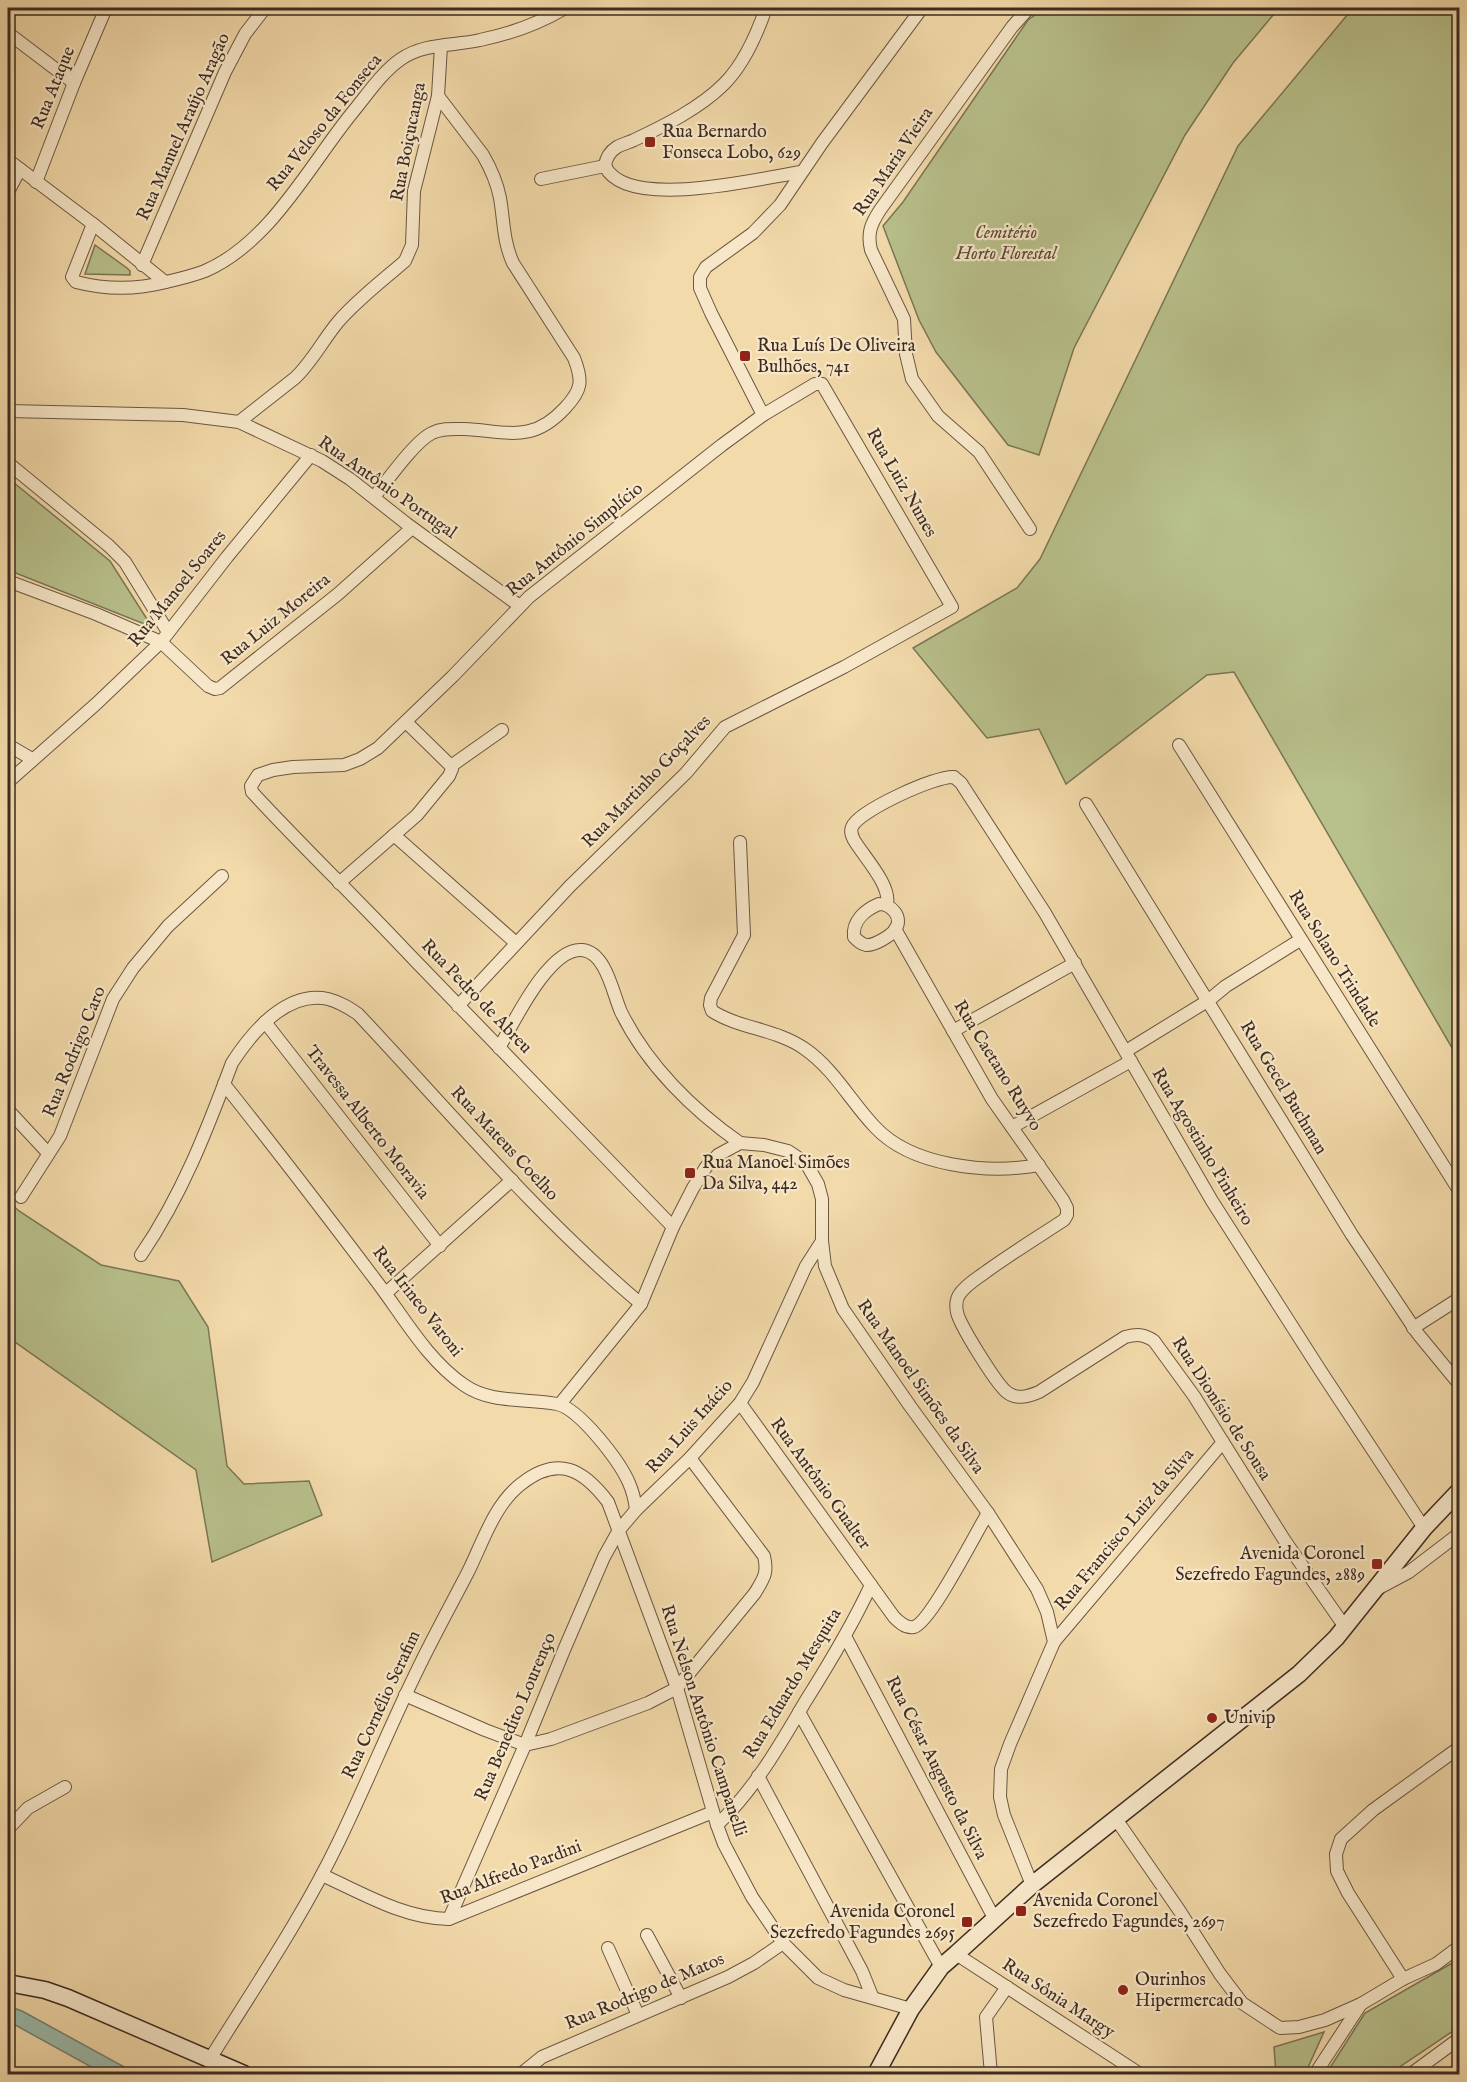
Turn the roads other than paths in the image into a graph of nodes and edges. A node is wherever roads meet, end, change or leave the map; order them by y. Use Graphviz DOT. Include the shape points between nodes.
graph roads {
  1 [pos="106,8"];
  2 [pos="265,8"];
  3 [pos="565,8"];
  4 [pos="766,8"];
  5 [pos="922,8"];
  6 [pos="1029,8"];
  7 [pos="8,33"];
  8 [pos="441,46"];
  9 [pos="74,83"];
  10 [pos="438,96"];
  11 [pos="8,160"];
  12 [pos="605,166"];
  13 [pos="20,169"];
  14 [pos="801,172"];
  15 [pos="541,179"];
  16 [pos="36,182"];
  17 [pos="8,192"];
  18 [pos="93,224"];
  19 [pos="142,265"];
  20 [pos="165,282"];
  21 [pos="815,384"];
  22 [pos="8,411"];
  23 [pos="763,415"];
  24 [pos="239,422"];
  25 [pos="311,455"];
  26 [pos="8,463"];
  27 [pos="374,497"];
  28 [pos="412,528"];
  29 [pos="1030,529"];
  30 [pos="8,581"];
  31 [pos="520,606"];
  32 [pos="952,607"];
  33 [pos="164,637"];
  34 [pos="406,722"];
  35 [pos="502,730"];
  36 [pos="8,745"];
  37 [pos="1179,745"];
  38 [pos="32,759"];
  39 [pos="451,766"];
  40 [pos="8,782"];
  41 [pos="252,792"];
  42 [pos="1086,804"];
  43 [pos="394,835"];
  44 [pos="740,842"];
  45 [pos="222,876"];
  46 [pos="339,883"];
  47 [pos="887,904"];
  48 [pos="896,929"];
  49 [pos="1300,940"];
  50 [pos="516,943"];
  51 [pos="1074,963"];
  52 [pos="1209,1000"];
  53 [pos="458,1006"];
  54 [pos="265,1022"];
  55 [pos="952,1031"];
  56 [pos="499,1048"];
  57 [pos="1128,1056"];
  58 [pos="224,1084"];
  59 [pos="8,1110"];
  60 [pos="1012,1127"];
  61 [pos="740,1143"];
  62 [pos="48,1153"];
  63 [pos="1039,1165"];
  64 [pos="512,1180"];
  65 [pos="1460,1192"];
  66 [pos="21,1197"];
  67 [pos="1064,1220"];
  68 [pos="673,1227"];
  69 [pos="822,1241"];
  70 [pos="440,1246"];
  71 [pos="141,1255"];
  72 [pos="386,1293"];
  73 [pos="1460,1298"];
  74 [pos="641,1305"];
  75 [pos="1413,1328"];
  76 [pos="1460,1385"];
  77 [pos="740,1403"];
  78 [pos="560,1404"];
  79 [pos="1223,1442"];
  80 [pos="690,1458"];
  81 [pos="1460,1490"];
  82 [pos="636,1510"];
  83 [pos="988,1513"];
  84 [pos="1424,1528"];
  85 [pos="619,1530"];
  86 [pos="1460,1533"];
  87 [pos="871,1585"];
  88 [pos="1374,1591"];
  89 [pos="1345,1627"];
  90 [pos="845,1635"];
  91 [pos="1054,1642"];
  92 [pos="677,1688"];
  93 [pos="405,1695"];
  94 [pos="799,1712"];
  95 [pos="525,1744"];
  96 [pos="1460,1747"];
  97 [pos="758,1776"];
  98 [pos="65,1787"];
  99 [pos="715,1819"];
  100 [pos="1116,1819"];
  101 [pos="8,1829"];
  102 [pos="322,1875"];
  103 [pos="1032,1885"];
  104 [pos="994,1918"];
  105 [pos="449,1919"];
  106 [pos="647,1935"];
  107 [pos="783,1943"];
  108 [pos="1460,1946"];
  109 [pos="608,1948"];
  110 [pos="956,1954"];
  111 [pos="941,1967"];
  112 [pos="1403,1979"];
  113 [pos="8,1983"];
  114 [pos="1007,1987"];
  115 [pos="872,1996"];
  116 [pos="681,1998"];
  117 [pos="1361,2004"];
  118 [pos="911,2008"];
  119 [pos="638,2015"];
  120 [pos="1460,2038"];
  121 [pos="210,2059"];
  122 [pos="244,2074"];
  123 [pos="521,2074"];
  124 [pos="876,2074"];
  125 [pos="991,2074"];
  126 [pos="1140,2074"];
  127 [pos="1315,2074"];
  128 [pos="1412,2074"];
  1 -- 9 [label="street, Rua Ataque"];
  2 -- 19 [label="street, Rua Manuel Araújo Aragão" via="245,34 225,72"];
  3 -- 8 [label="street, Rua Veloso da Fonseca" via="496,36"];
  4 -- 12 [label="street" via="744,57 724,84 687,112 617,147"];
  5 -- 14 [label="street"];
  6 -- 29 [label="street, Rua Maria Vieira" via="880,210 868,240 904,319 912,379 938,416 979,452"];
  7 -- 9 [label="street"];
  8 -- 10 [label="street, Rua Boiçucanga"];
  8 -- 20 [label="street, Rua Veloso da Fonseca" via="407,55 390,68 263,228 242,248 206,271"];
  9 -- 16 [label="street, Rua Ataque"];
  10 -- 24 [label="street, Rua Boiçucanga" via="414,191 413,238 405,261 350,309 295,378"];
  10 -- 27 [label="street" via="494,174 507,249 574,358 580,384 560,414 530,432 453,429 431,433"];
  11 -- 13 [label="street"];
  12 -- 14 [label="street" via="608,174 626,184 651,189 715,188"];
  12 -- 15 [label="street"];
  13 -- 16 [label="street"];
  13 -- 17 [label="street"];
  14 -- 23 [label="street" via="770,218 706,267 699,282"];
  16 -- 18 [label="street"];
  18 -- 19 [label="street"];
  18 -- 20 [label="street, Rua Veloso da Fonseca" via="72,277 74,281 126,289"];
  19 -- 20 [label="street"];
  21 -- 23 [label="street, Rua Antônio Simplício"];
  21 -- 32 [label="street, Rua Luiz Nunes" via="825,386"];
  22 -- 24 [label="street, Rua Antônio Portugal" via="183,416"];
  23 -- 31 [label="street, Rua Antônio Simplício"];
  24 -- 25 [label="street, Rua Antônio Portugal"];
  25 -- 27 [label="street, Rua Antônio Portugal"];
  25 -- 33 [label="street, Rua Manoel Soares"];
  26 -- 33 [label="street" via="124,562"];
  27 -- 28 [label="street, Rua Antônio Portugal"];
  28 -- 31 [label="street, Rua Antônio Portugal"];
  28 -- 33 [label="street, Rua Luiz Moreira" via="338,594 220,688 208,686"];
  30 -- 33 [label="street"];
  31 -- 34 [label="street, Rua Antônio Simplício"];
  32 -- 50 [label="street, Rua Martinho Goçalves" via="725,727 662,799"];
  33 -- 38 [label="street, Rua Manoel Soares" via="96,704"];
  34 -- 39 [label="street"];
  34 -- 41 [label="street, Rua Antônio Simplício" via="360,759 344,765 273,770 258,775"];
  35 -- 39 [label="street"];
  36 -- 38 [label="street"];
  37 -- 49 [label="street, Rua Solano Trindade"];
  38 -- 40 [label="street, Rua Manoel Soares"];
  39 -- 43 [label="street" via="451,772 434,795"];
  41 -- 46 [label="street, Rua Pedro de Abreu"];
  42 -- 52 [label="street, Rua Gecel Buchman"];
  43 -- 46 [label="street"];
  43 -- 50 [label="street"];
  44 -- 63 [label="street" via="744,935 711,998 712,1011 804,1048 836,1078 875,1128 910,1152 999,1169"];
  45 -- 62 [label="street, Rua Rodrigo Caro" via="168,926 113,999 60,1136"];
  46 -- 53 [label="street, Rua Pedro de Abreu"];
  47 -- 48 [label="street" via="896,916"];
  47 -- 48 [label="street" via="879,904 860,917 854,937 871,945"];
  47 -- 51 [label="street, Rua Agostinho Pinheiro" via="884,885 854,840 852,826 871,810 932,780 950,776 958,779"];
  48 -- 55 [label="street, Rua Caetano Ruyvo"];
  49 -- 52 [label="street"];
  49 -- 65 [label="street, Rua Solano Trindade"];
  50 -- 53 [label="street, Rua Martinho Goçalves"];
  51 -- 55 [label="street"];
  51 -- 57 [label="street, Rua Agostinho Pinheiro"];
  52 -- 57 [label="street"];
  52 -- 75 [label="street, Rua Gecel Buchman"];
  53 -- 56 [label="street, Rua Pedro de Abreu"];
  54 -- 58 [label="street" via="243,1046"];
  54 -- 64 [label="street, Rua Mateus Coelho" via="293,1003 313,998 344,1005 358,1014"];
  54 -- 70 [label="street, Travessa Alberto Moravia"];
  55 -- 60 [label="street, Rua Caetano Ruyvo"];
  56 -- 61 [label="street" via="551,966 570,952 587,951 601,962 620,1010 649,1057 694,1106"];
  56 -- 68 [label="street, Rua Pedro de Abreu"];
  57 -- 60 [label="street"];
  57 -- 84 [label="street, Rua Agostinho Pinheiro" via="1218,1210"];
  58 -- 71 [label="street" via="187,1176"];
  58 -- 72 [label="street, Rua Irineo Varoni"];
  59 -- 62 [label="street"];
  60 -- 63 [label="street, Rua Caetano Ruyvo"];
  61 -- 68 [label="street" via="706,1167"];
  61 -- 69 [label="street, Rua Manoel Simões da Silva" via="779,1148 806,1163 822,1199"];
  62 -- 66 [label="street, Rua Rodrigo Caro"];
  63 -- 67 [label="street, Rua Caetano Ruyvo" via="1067,1208"];
  64 -- 70 [label="street"];
  64 -- 74 [label="street, Rua Mateus Coelho" via="584,1254"];
  67 -- 79 [label="street, Rua Dionísio de Sousa" via="997,1264 958,1296 957,1314 962,1325 998,1382 1008,1393 1025,1397 1125,1337 1147,1336 1158,1344"];
  68 -- 74 [label="street"];
  69 -- 77 [label="street, Rua Luis Inácio"];
  69 -- 83 [label="street, Rua Manoel Simões da Silva" via="825,1266 843,1309"];
  70 -- 72 [label="street"];
  72 -- 78 [label="street, Rua Irineo Varoni" via="430,1352 466,1387 507,1399"];
  73 -- 75 [label="street"];
  74 -- 78 [label="street"];
  75 -- 76 [label="street, Rua Gecel Buchman"];
  77 -- 80 [label="street, Rua Luis Inácio"];
  77 -- 87 [label="street, Rua Antônio Gualter"];
  78 -- 82 [label="street" via="584,1422 609,1451 629,1482"];
  79 -- 89 [label="street, Rua Dionísio de Sousa"];
  79 -- 91 [label="street, Rua Francisco Luiz da Silva"];
  80 -- 82 [label="street, Rua Luis Inácio"];
  80 -- 92 [label="street" via="764,1556 767,1567 755,1593"];
  81 -- 84 [label="main road"];
  82 -- 85 [label="street, Rua Luis Inácio"];
  83 -- 87 [label="street, Rua Antônio Gualter" via="930,1614 915,1627 908,1627 894,1617"];
  83 -- 91 [label="street, Rua Manoel Simões da Silva" via="1037,1589"];
  84 -- 88 [label="main road"];
  85 -- 92 [label="street, Rua Nelson Antônio Campanelli"];
  85 -- 93 [label="street, Rua Cornélio Serafim" via="608,1502 582,1474 555,1467 521,1484 495,1516"];
  85 -- 95 [label="street, Rua Benedito Lourenço"];
  86 -- 88 [label="street" via="1409,1572"];
  87 -- 90 [label="street, Rua Eduardo Mesquita"];
  88 -- 89 [label="main road"];
  89 -- 100 [label="main road" via="1299,1674"];
  90 -- 94 [label="street, Rua Eduardo Mesquita"];
  90 -- 104 [label="street, Rua César Augusto da Silva"];
  91 -- 103 [label="street" via="1001,1769 1004,1815"];
  92 -- 95 [label="street" via="583,1728"];
  92 -- 99 [label="street, Rua Nelson Antônio Campanelli"];
  93 -- 95 [label="street"];
  93 -- 102 [label="street, Rua Cornélio Serafim"];
  94 -- 97 [label="street, Rua Eduardo Mesquita"];
  94 -- 111 [label="street"];
  95 -- 105 [label="street, Rua Benedito Lourenço"];
  96 -- 112 [label="street" via="1373,1810 1341,1839 1336,1854 1336,1871"];
  97 -- 99 [label="street, Rua Eduardo Mesquita"];
  97 -- 115 [label="street"];
  98 -- 101 [label="street" via="28,1808"];
  99 -- 105 [label="street, Rua Alfredo Pardini"];
  99 -- 107 [label="street, Rua Nelson Antônio Campanelli" via="752,1898"];
  100 -- 103 [label="main road"];
  100 -- 117 [label="street" via="1242,2002 1280,2028 1299,2027"];
  102 -- 105 [label="street, Rua Alfredo Pardini" via="408,1912 430,1919"];
  102 -- 121 [label="street, Rua Cornélio Serafim"];
  103 -- 104 [label="main road"];
  104 -- 110 [label="main road"];
  106 -- 116 [label="street"];
  107 -- 115 [label="street, Rua Nelson Antônio Campanelli" via="828,1984"];
  107 -- 116 [label="street, Rua Rodrigo de Matos" via="728,1977"];
  108 -- 112 [label="street" via="1436,1964"];
  109 -- 119 [label="street"];
  110 -- 111 [label="main road"];
  110 -- 114 [label="street, Rua Sônia Margy"];
  111 -- 118 [label="main road"];
  112 -- 117 [label="street"];
  113 -- 121 [label="main road" via="68,1998"];
  114 -- 125 [label="street" via="986,2017"];
  114 -- 126 [label="street, Rua Sônia Margy"];
  115 -- 118 [label="street, Rua Nelson Antônio Campanelli"];
  116 -- 119 [label="street, Rua Rodrigo de Matos"];
  117 -- 127 [label="street"];
  118 -- 124 [label="main road"];
  119 -- 123 [label="street, Rua Rodrigo de Matos" via="542,2058"];
  120 -- 128 [label="street"];
  121 -- 122 [label="main road"];
}
